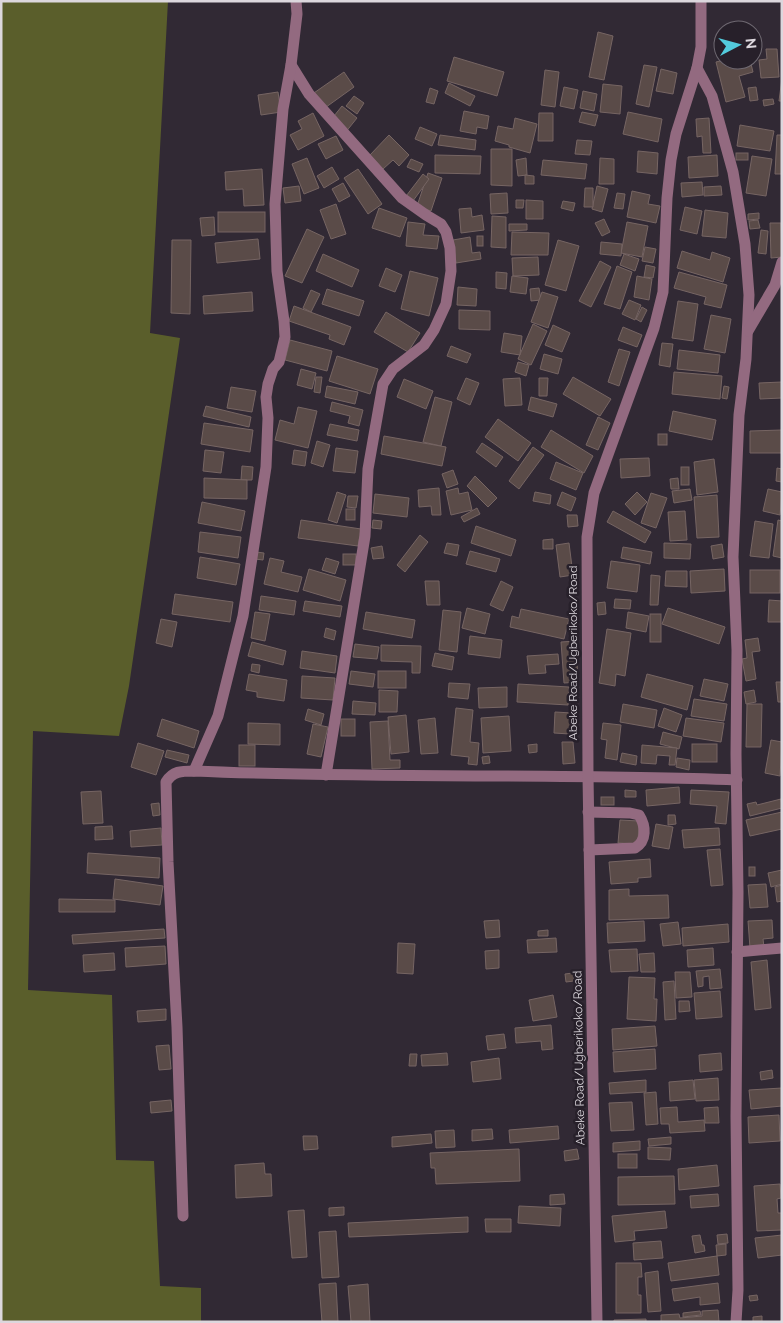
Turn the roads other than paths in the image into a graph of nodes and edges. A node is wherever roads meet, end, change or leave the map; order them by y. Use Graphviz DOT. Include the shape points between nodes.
graph roads {
  1 [pos="296,1"];
  2 [pos="702,1"];
  3 [pos="291,65"];
  4 [pos="698,68"];
  5 [pos="782,262"];
  6 [pos="747,333"];
  7 [pos="194,771"];
  8 [pos="326,775"];
  9 [pos="588,776"];
  10 [pos="737,780"];
  11 [pos="588,812"];
  12 [pos="589,850"];
  13 [pos="782,948"];
  14 [pos="737,952"];
  15 [pos="183,1216"];
  16 [pos="597,1322"];
  17 [pos="736,1322"];
  1 -- 3 [label="street"];
  2 -- 4 [label="street, Abeke Road/Ugberikoko/Road"];
  3 -- 7 [label="street" via="283,108 275,204 277,270 285,337 267,391 266,467 243,616 218,716"];
  3 -- 8 [label="street" via="309,94 402,198 441,224 450,248 451,271 446,304 434,330 424,345 393,369 383,384 368,469 365,536"];
  4 -- 6 [label="street" via="712,96 733,172 749,295"];
  4 -- 9 [label="street, Abeke Road/Ugberikoko/Road" via="676,134 671,160 664,292 594,493 588,528"];
  5 -- 6 [label="street" via="775,285"];
  6 -- 10 [label="street" via="738,424 734,548"];
  7 -- 8 [label="street"];
  7 -- 15 [label="street" via="179,771 166,782"];
  8 -- 9 [label="street"];
  9 -- 10 [label="street"];
  9 -- 11 [label="street, Abeke Road/Ugberikoko/Road"];
  10 -- 14 [label="street"];
  11 -- 12 [label="street, Abeke Road/Ugberikoko/Road"];
  11 -- 12 [label="street" via="630,813 639,815 644,823 640,846"];
  12 -- 16 [label="street, Abeke Road/Ugberikoko/Road"];
  13 -- 14 [label="street"];
  14 -- 17 [label="street"];
}
